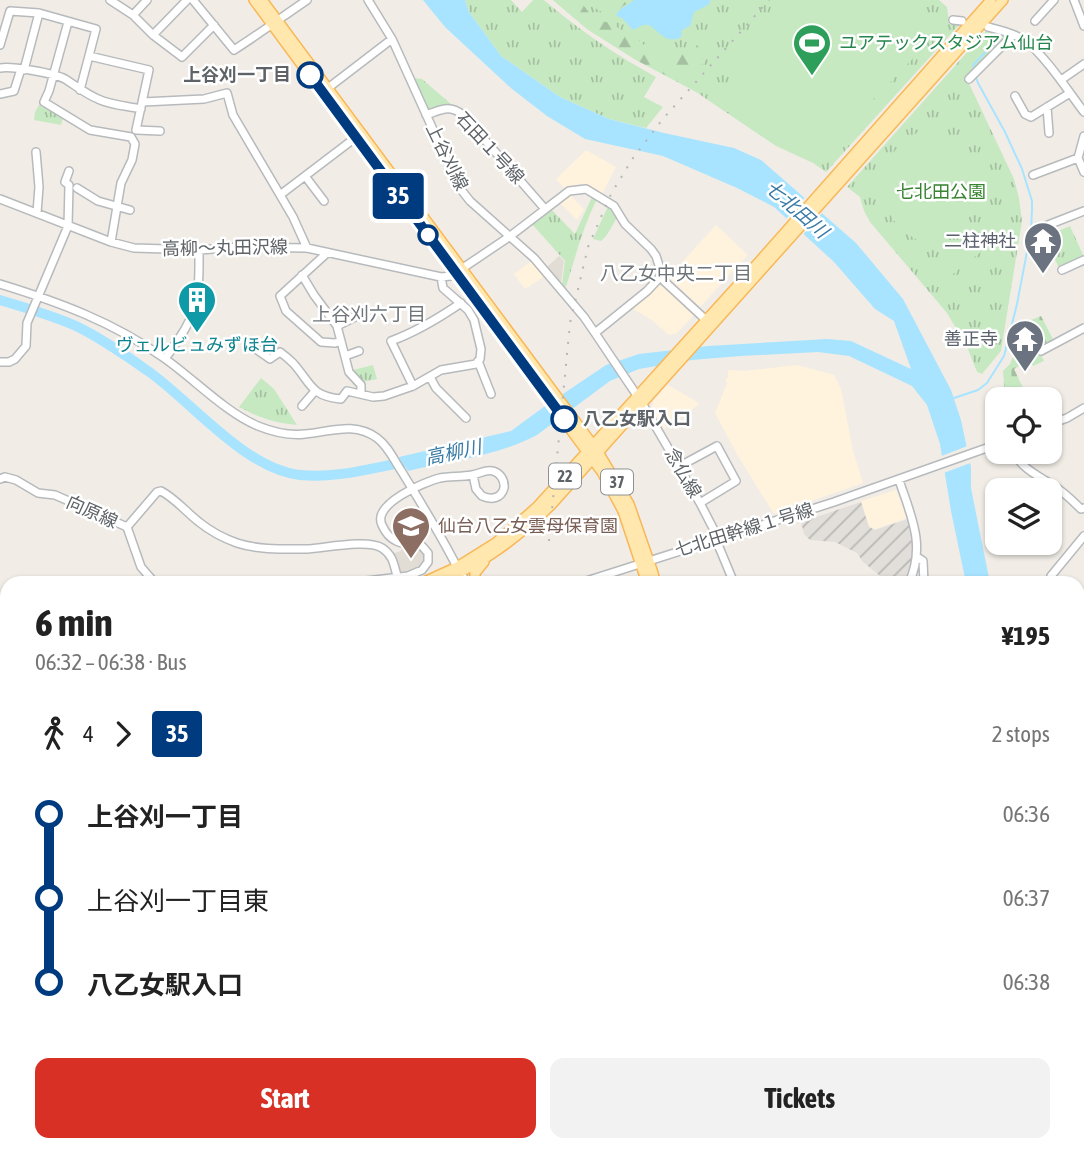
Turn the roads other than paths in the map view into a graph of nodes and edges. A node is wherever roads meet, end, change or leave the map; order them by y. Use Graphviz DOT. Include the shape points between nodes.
graph roads {
  1 [pos="110,0"];
  2 [pos="147,0"];
  3 [pos="173,0"];
  4 [pos="190,0"];
  5 [pos="254,0"];
  6 [pos="262,0"];
  7 [pos="307,0"];
  8 [pos="368,0"];
  9 [pos="999,0"];
  10 [pos="1054,0"];
  11 [pos="1074,0"];
  12 [pos="180,7"];
  13 [pos="39,13"];
  14 [pos="133,15"];
  15 [pos="953,20"];
  16 [pos="962,21"];
  17 [pos="1035,21"];
  18 [pos="68,22"];
  19 [pos="275,23"];
  20 [pos="214,25"];
  21 [pos="1084,26"];
  22 [pos="988,27"];
  23 [pos="1013,34"];
  24 [pos="153,35"];
  25 [pos="392,39"];
  26 [pos="1,40"];
  27 [pos="89,56"];
  28 [pos="1084,64"];
  29 [pos="0,68"];
  30 [pos="22,70"];
  31 [pos="53,75"];
  32 [pos="970,77"];
  33 [pos="1061,80"];
  34 [pos="327,88"];
  35 [pos="80,90"];
  36 [pos="1070,93"];
  37 [pos="0,94"];
  38 [pos="1015,96"];
  39 [pos="142,106"];
  40 [pos="1047,107"];
  41 [pos="1084,112"];
  42 [pos="426,115"];
  43 [pos="160,131"];
  44 [pos="1049,133"];
  45 [pos="1084,136"];
  46 [pos="355,138"];
  47 [pos="36,152"];
  48 [pos="1078,158"];
  49 [pos="69,171"];
  50 [pos="1084,172"];
  51 [pos="1033,175"];
  52 [pos="305,176"];
  53 [pos="82,188"];
  54 [pos="280,195"];
  55 [pos="0,199"];
  56 [pos="324,201"];
  57 [pos="116,206"];
  58 [pos="545,209"];
  59 [pos="130,210"];
  60 [pos="1084,212"];
  61 [pos="37,213"];
  62 [pos="1048,225"];
  63 [pos="68,226"];
  64 [pos="509,237"];
  65 [pos="111,242"];
  66 [pos="307,248"];
  67 [pos="199,250"];
  68 [pos="327,253"];
  69 [pos="1084,260"];
  70 [pos="761,264"];
  71 [pos="1062,270"];
  72 [pos="459,272"];
  73 [pos="302,275"];
  74 [pos="663,275"];
  75 [pos="441,276"];
  76 [pos="0,284"];
  77 [pos="37,299"];
  78 [pos="461,303"];
  79 [pos="363,313"];
  80 [pos="706,320"];
  81 [pos="337,326"];
  82 [pos="1084,328"];
  83 [pos="595,333"];
  84 [pos="341,341"];
  85 [pos="253,346"];
  86 [pos="359,351"];
  87 [pos="1041,351"];
  88 [pos="345,356"];
  89 [pos="165,358"];
  90 [pos="478,361"];
  91 [pos="0,362"];
  92 [pos="430,377"];
  93 [pos="625,378"];
  94 [pos="413,386"];
  95 [pos="315,391"];
  96 [pos="361,394"];
  97 [pos="491,394"];
  98 [pos="640,399"];
  99 [pos="302,406"];
  100 [pos="1084,408"];
  101 [pos="466,418"];
  102 [pos="1062,420"];
  103 [pos="985,448"];
  104 [pos="593,452"];
  105 [pos="1022,464"];
  106 [pos="680,466"];
  107 [pos="473,475"];
  108 [pos="904,478"];
  109 [pos="0,479"];
  110 [pos="412,489"];
  111 [pos="700,503"];
  112 [pos="1083,511"];
  113 [pos="127,527"];
  114 [pos="1084,536"];
  115 [pos="717,537"];
  116 [pos="917,557"];
  117 [pos="487,558"];
  118 [pos="645,561"];
  119 [pos="458,570"];
  120 [pos="148,576"];
  121 [pos="397,576"];
  122 [pos="441,576"];
  123 [pos="449,576"];
  124 [pos="463,576"];
  125 [pos="475,576"];
  126 [pos="601,576"];
  127 [pos="646,576"];
  128 [pos="652,576"];
  129 [pos="731,576"];
  130 [pos="911,576"];
  131 [pos="924,576"];
  132 [pos="1051,576"];
  1 -- 14 [label="street"];
  2 -- 14 [label="street"];
  3 -- 12 [label="street"];
  4 -- 12 [label="street"];
  4 -- 20 [label="street"];
  5 -- 19 [label="main road, 37"];
  6 -- 19 [label="main road, 37"];
  7 -- 19 [label="street"];
  8 -- 25 [label="street, 上谷刈線"];
  9 -- 70 [label="main road, 22"];
  10 -- 17 [label="street"];
  11 -- 21 [label="street"];
  12 -- 24 [label="street"];
  13 -- 18 [label="street"];
  13 -- 26 [label="street" via="10,11"];
  13 -- 30 [label="street"];
  14 -- 24 [label="street"];
  15 -- 16 [label="street"];
  18 -- 27 [label="street" via="96,29"];
  18 -- 31 [label="street"];
  19 -- 20 [label="street" via="234,50"];
  19 -- 34 [label="main road, 37"];
  19 -- 46 [label="main road, 37"];
  20 -- 24 [label="street" via="182,57"];
  22 -- 23 [label="street"];
  23 -- 32 [label="street"];
  23 -- 33 [label="street" via="1024,39"];
  25 -- 34 [label="street"];
  25 -- 42 [label="street, 上谷刈線"];
  27 -- 35 [label="street"];
  27 -- 39 [label="street" via="149,70"];
  28 -- 33 [label="street"];
  29 -- 30 [label="street"];
  30 -- 31 [label="street"];
  30 -- 37 [label="street" via="14,91"];
  31 -- 35 [label="street"];
  31 -- 57 [label="street" via="44,102 90,130 131,137 135,144"];
  33 -- 36 [label="street"];
  34 -- 72 [label="main road, 37"];
  35 -- 39 [label="street" via="98,100"];
  36 -- 40 [label="street"];
  36 -- 41 [label="street"];
  38 -- 40 [label="street" via="1031,117"];
  39 -- 43 [label="street" via="136,130"];
  39 -- 54 [label="street" via="227,93 233,115"];
  40 -- 44 [label="street"];
  42 -- 58 [label="street, 石田１号線" via="445,109 463,115"];
  42 -- 64 [label="street, 上谷刈線" via="459,187"];
  45 -- 48 [label="street"];
  46 -- 52 [label="street"];
  46 -- 72 [label="main road, 37"];
  47 -- 61 [label="street"];
  48 -- 50 [label="street"];
  48 -- 51 [label="street"];
  49 -- 63 [label="street" via="65,182 69,185"];
  52 -- 54 [label="street"];
  52 -- 56 [label="street"];
  53 -- 57 [label="street" via="98,201"];
  54 -- 66 [label="street"];
  55 -- 61 [label="street, 高柳～丸田沢線"];
  57 -- 59 [label="street"];
  57 -- 65 [label="street"];
  58 -- 64 [label="street"];
  58 -- 74 [label="street" via="569,191 586,189 614,206 651,249"];
  60 -- 62 [label="street"];
  61 -- 63 [label="street, 高柳～丸田沢線"];
  63 -- 65 [label="street, 高柳～丸田沢線"];
  63 -- 77 [label="street"];
  64 -- 72 [label="street"];
  64 -- 83 [label="street, 上谷刈線" via="534,258"];
  65 -- 67 [label="street, 高柳～丸田沢線" via="134,248"];
  66 -- 67 [label="street, 高柳～丸田沢線"];
  66 -- 68 [label="street, 高柳～丸田沢線"];
  67 -- 89 [label="street" via="196,306"];
  68 -- 73 [label="street"];
  68 -- 75 [label="street, 高柳～丸田沢線"];
  69 -- 71 [label="street"];
  70 -- 80 [label="main road, 22"];
  70 -- 98 [label="main road, 22" via="695,343"];
  72 -- 75 [label="street, 高柳～丸田沢線"];
  72 -- 104 [label="main road, 37"];
  73 -- 81 [label="street"];
  73 -- 84 [label="street" via="280,296 286,310 321,342"];
  74 -- 80 [label="street"];
  74 -- 83 [label="street"];
  75 -- 78 [label="street" via="443,288"];
  76 -- 77 [label="street"];
  77 -- 89 [label="street" via="93,316"];
  77 -- 91 [label="street" via="27,323 26,346 15,359"];
  78 -- 90 [label="street" via="474,320 481,349"];
  78 -- 94 [label="street" via="391,341"];
  79 -- 81 [label="street"];
  80 -- 98 [label="main road, 22"];
  81 -- 84 [label="street"];
  82 -- 87 [label="street"];
  83 -- 93 [label="street, 上谷刈線"];
  84 -- 88 [label="street"];
  85 -- 95 [label="street" via="270,359 279,352"];
  86 -- 88 [label="street"];
  88 -- 96 [label="street"];
  89 -- 110 [label="street" via="243,419 260,427 303,435 338,429 370,433 387,449"];
  90 -- 92 [label="street"];
  90 -- 97 [label="street"];
  92 -- 94 [label="street"];
  92 -- 101 [label="street"];
  93 -- 98 [label="street, 念仏線"];
  94 -- 96 [label="street" via="384,396"];
  95 -- 96 [label="street" via="341,399 347,391"];
  95 -- 99 [label="street"];
  98 -- 104 [label="main road, 22"];
  98 -- 106 [label="street, 念仏線"];
  100 -- 102 [label="street"];
  103 -- 108 [label="street, 七北田幹線１号線"];
  104 -- 117 [label="main road, 22" via="535,521"];
  104 -- 118 [label="main road, 37"];
  104 -- 119 [label="main road, 22" via="515,528"];
  105 -- 112 [label="street"];
  106 -- 111 [label="street, 念仏線"];
  106 -- 111 [label="street" via="717,446 736,481"];
  107 -- 107 [label="street" via="496,472 503,480 502,492 492,498 482,496"];
  107 -- 110 [label="street" via="435,479"];
  108 -- 115 [label="street, 七北田幹線１号線"];
  108 -- 116 [label="street"];
  109 -- 113 [label="street, 向原線" via="55,495"];
  110 -- 119 [label="street"];
  110 -- 121 [label="street" via="386,506 380,519 396,541 422,546 429,557 422,570"];
  111 -- 115 [label="street, 念仏線"];
  113 -- 120 [label="street, 向原線" via="141,568"];
  113 -- 121 [label="street" via="161,491 227,539 253,546 307,549 373,544 389,554"];
  114 -- 132 [label="street"];
  115 -- 118 [label="street, 七北田幹線１号線"];
  115 -- 129 [label="street, 念仏線"];
  116 -- 130 [label="street"];
  116 -- 131 [label="street" via="923,561"];
  117 -- 119 [label="main road, 22"];
  117 -- 125 [label="main road"];
  118 -- 126 [label="street, 七北田幹線１号線"];
  118 -- 127 [label="main road, 37"];
  118 -- 128 [label="main road, 37"];
  119 -- 122 [label="main road, 22"];
  119 -- 123 [label="main road, 22"];
  119 -- 124 [label="street"];
}
